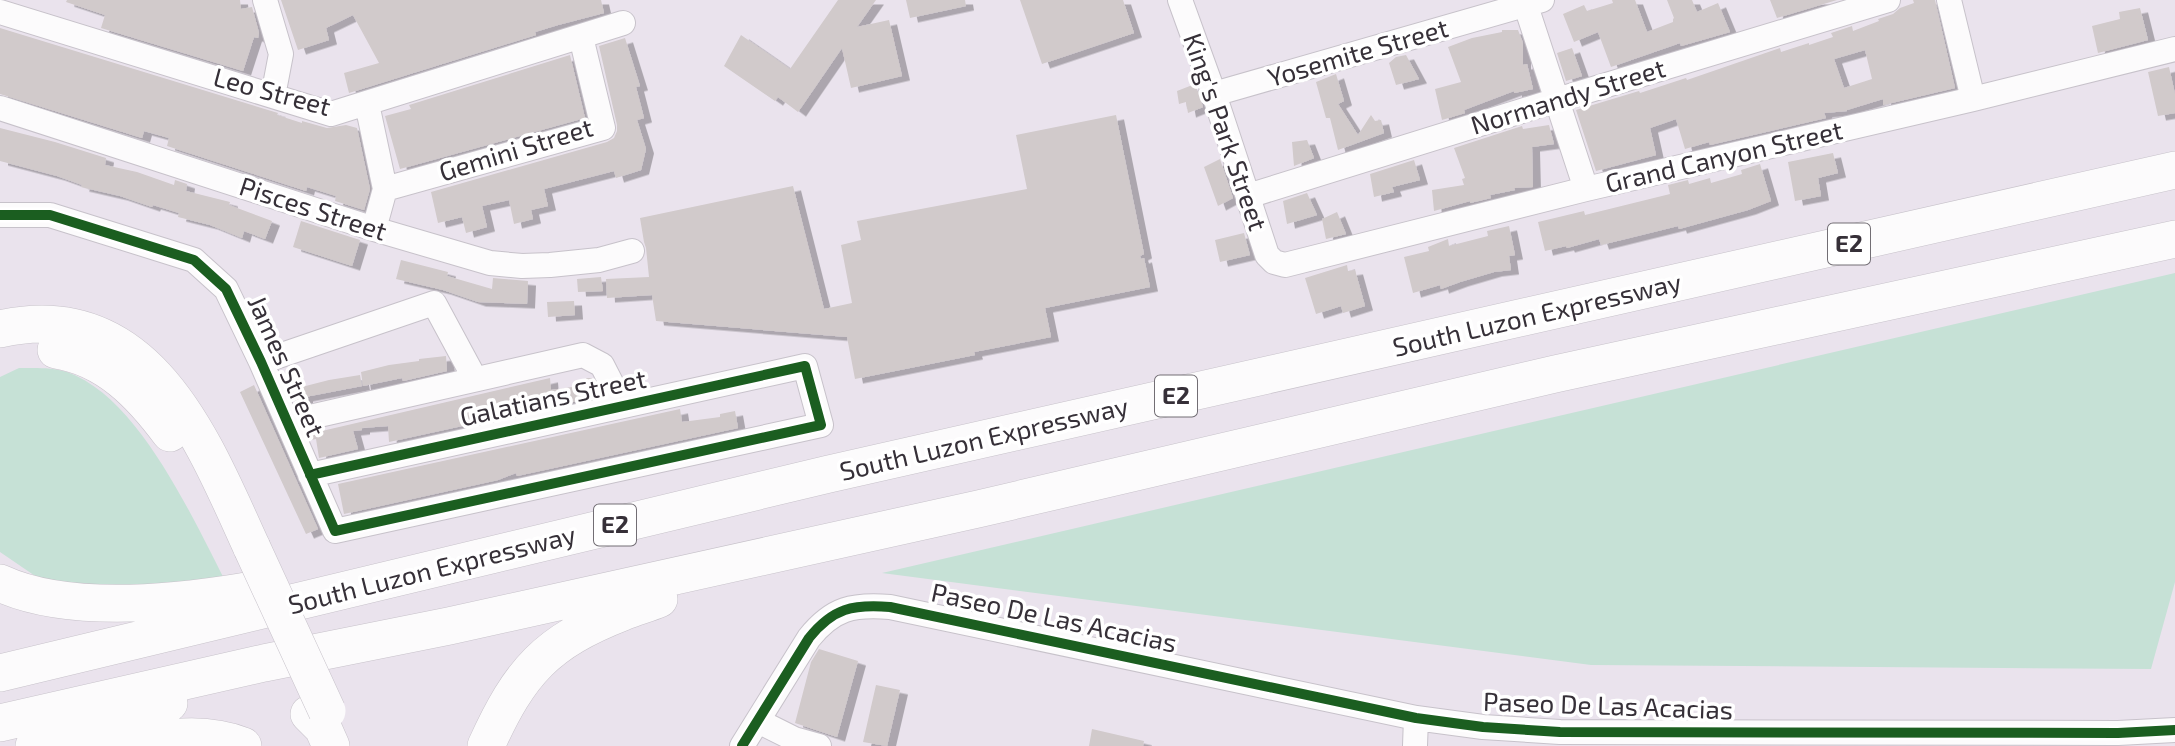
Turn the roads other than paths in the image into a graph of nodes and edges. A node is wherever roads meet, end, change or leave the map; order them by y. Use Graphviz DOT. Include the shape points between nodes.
graph roads {
  1 [pos="265,0"];
  2 [pos="1180,0"];
  3 [pos="1888,0"];
  4 [pos="1949,0"];
  5 [pos="1531,2"];
  6 [pos="0,12"];
  7 [pos="623,23"];
  8 [pos="581,37"];
  9 [pos="2175,49"];
  10 [pos="1214,94"];
  11 [pos="273,96"];
  12 [pos="1973,99"];
  13 [pos="1557,100"];
  14 [pos="367,104"];
  15 [pos="0,108"];
  16 [pos="2175,170"];
  17 [pos="385,189"];
  18 [pos="1586,189"];
  19 [pos="1248,196"];
  20 [pos="0,198"];
  21 [pos="0,215"];
  22 [pos="50,215"];
  23 [pos="374,229"];
  24 [pos="2175,239"];
  25 [pos="632,251"];
  26 [pos="1274,262"];
  27 [pos="0,330"];
  28 [pos="0,354"];
  29 [pos="261,362"];
  30 [pos="475,379"];
  31 [pos="623,406"];
  32 [pos="288,422"];
  33 [pos="310,475"];
  34 [pos="335,531"];
  35 [pos="243,551"];
  36 [pos="764,556"];
  37 [pos="400,577"];
  38 [pos="0,583"];
  39 [pos="264,663"];
  40 [pos="0,673"];
  41 [pos="1416,718"];
  42 [pos="758,721"];
  43 [pos="0,723"];
  44 [pos="321,729"];
  45 [pos="2175,730"];
  46 [pos="1561,739"];
  47 [pos="2118,740"];
  48 [pos="34,746"];
  49 [pos="122,746"];
  50 [pos="243,746"];
  51 [pos="345,746"];
  52 [pos="486,746"];
  53 [pos="743,746"];
  54 [pos="819,746"];
  55 [pos="1415,746"];
  1 -- 11 [label="street" via="281,54"];
  2 -- 10 [label="street, King's Park Street"];
  3 -- 13 [label="street, Normandy Street"];
  4 -- 12 [label="street"];
  5 -- 10 [label="street, Yosemite Street"];
  5 -- 13 [label="street"];
  6 -- 11 [label="street, Leo Street"];
  7 -- 8 [label="street, Leo Street"];
  8 -- 14 [label="street, Leo Street"];
  8 -- 17 [label="street, Gemini Street" via="603,128"];
  9 -- 12 [label="street, Grand Canyon Street"];
  10 -- 19 [label="street, King's Park Street"];
  11 -- 14 [label="street, Leo Street" via="331,114"];
  12 -- 18 [label="street, Grand Canyon Street"];
  13 -- 18 [label="street"];
  13 -- 19 [label="street, Normandy Street"];
  14 -- 17 [label="street"];
  15 -- 23 [label="street, Pisces Street"];
  16 -- 37 [label="highway, South Luzon Expressway / E2" via="842,471"];
  17 -- 23 [label="street"];
  18 -- 26 [label="street, Grand Canyon Street" via="1285,265"];
  19 -- 26 [label="street, King's Park Street" via="1267,255"];
  20 -- 22 [label="street"];
  21 -- 22 [label="street, James Street"];
  22 -- 29 [label="street, James Street" via="194,260 226,289"];
  23 -- 25 [label="street, Pisces Street" via="490,263 522,266 598,260"];
  24 -- 36 [label="highway, South Luzon Expressway / E2" via="1555,374"];
  27 -- 35 [label="highway" via="41,325 80,329 119,346 142,363 178,404 201,441"];
  28 -- 35 [label="highway" via="23,349 83,356 131,388 181,450"];
  29 -- 30 [label="street" via="434,303"];
  29 -- 32 [label="street, James Street"];
  30 -- 31 [label="street" via="583,355 602,365"];
  30 -- 32 [label="street"];
  31 -- 33 [label="street, Galatians Street"];
  31 -- 34 [label="street, Galatians Street" via="805,366 821,425"];
  32 -- 33 [label="street, James Street"];
  33 -- 34 [label="street, James Street"];
  35 -- 44 [label="highway"];
  36 -- 39 [label="highway, South Luzon Expressway / E2"];
  36 -- 52 [label="highway" via="717,580 625,611 568,637 522,680"];
  37 -- 38 [label="highway" via="319,578 207,597 133,603 58,599"];
  37 -- 40 [label="highway, South Luzon Expressway / E2"];
  39 -- 43 [label="highway, South Luzon Expressway / E2"];
  39 -- 48 [label="highway" via="120,723"];
  41 -- 42 [label="street, Paseo De Las Acacias" via="865,605 842,610 822,622"];
  41 -- 46 [label="street, Paseo De Las Acacias"];
  41 -- 55 [label="street"];
  42 -- 53 [label="street"];
  42 -- 54 [label="street"];
  44 -- 51 [label="highway"];
  45 -- 47 [label="street, Paseo De Las Acacias"];
  46 -- 47 [label="street, Paseo De Las Acacias"];
  49 -- 50 [label="highway" via="188,736"];
}
